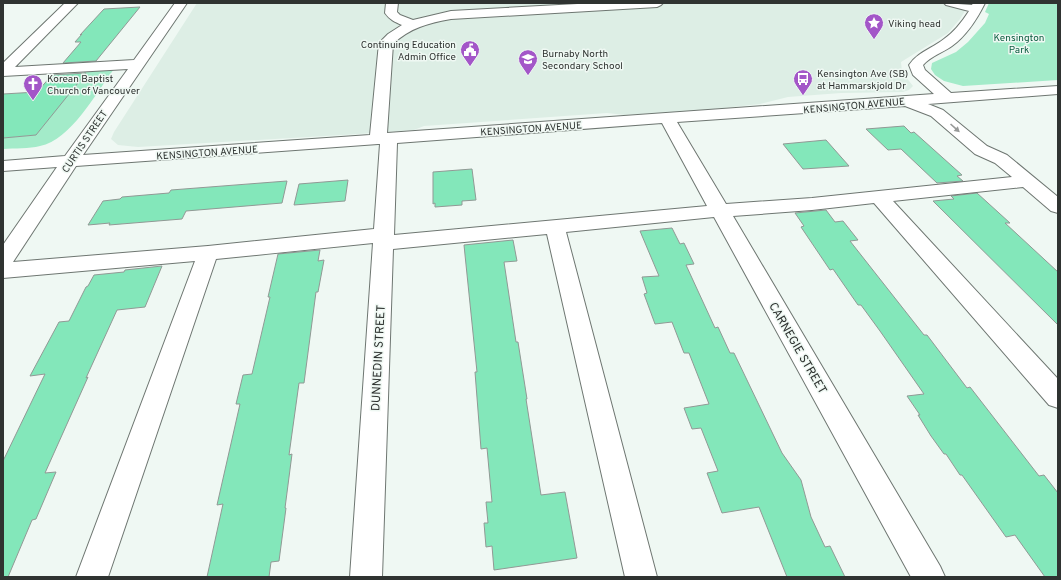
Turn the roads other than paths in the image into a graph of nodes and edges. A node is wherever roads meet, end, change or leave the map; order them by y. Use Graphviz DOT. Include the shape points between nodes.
graph roads {
  1 [pos="72,3"];
  2 [pos="181,3"];
  3 [pos="392,3"];
  4 [pos="657,3"];
  5 [pos="950,3"];
  6 [pos="978,6"];
  7 [pos="412,24"];
  8 [pos="138,64"];
  9 [pos="3,72"];
  10 [pos="1058,90"];
  11 [pos="968,96"];
  12 [pos="948,98"];
  13 [pos="907,100"];
  14 [pos="667,118"];
  15 [pos="384,139"];
  16 [pos="1001,159"];
  17 [pos="70,161"];
  18 [pos="3,166"];
  19 [pos="1027,181"];
  20 [pos="878,196"];
  21 [pos="1058,207"];
  22 [pos="720,211"];
  23 [pos="555,227"];
  24 [pos="384,239"];
  25 [pos="208,253"];
  26 [pos="3,261"];
  27 [pos="3,270"];
  28 [pos="1058,397"];
  29 [pos="92,577"];
  30 [pos="366,577"];
  31 [pos="641,577"];
  32 [pos="929,577"];
  1 -- 9 [label="street"];
  2 -- 8 [label="street, CURTIS STREET"];
  3 -- 7 [label="street" via="391,13 396,18"];
  4 -- 7 [label="street, DUNNEDIN STREET" via="451,15"];
  5 -- 6 [label="street"];
  6 -- 12 [label="street" via="968,24 948,42 919,59 916,65 918,72"];
  7 -- 15 [label="street, DUNNEDIN STREET" via="395,33 386,43"];
  8 -- 9 [label="street"];
  8 -- 17 [label="street, CURTIS STREET"];
  10 -- 11 [label="street, KENSINGTON AVENUE"];
  11 -- 12 [label="street, KENSINGTON AVENUE"];
  11 -- 16 [label="street" via="958,106 961,114 997,150"];
  12 -- 13 [label="street, KENSINGTON AVENUE"];
  13 -- 14 [label="street, KENSINGTON AVENUE"];
  13 -- 16 [label="street, one-way" via="937,113 981,150"];
  14 -- 15 [label="street, KENSINGTON AVENUE" via="432,127"];
  14 -- 22 [label="street, CARNEGIE STREET"];
  15 -- 17 [label="street, KENSINGTON AVENUE"];
  15 -- 24 [label="street, DUNNEDIN STREET"];
  16 -- 19 [label="street"];
  17 -- 18 [label="street, KENSINGTON AVENUE"];
  17 -- 26 [label="street, CURTIS STREET"];
  19 -- 20 [label="street"];
  19 -- 21 [label="street"];
  20 -- 22 [label="street"];
  20 -- 28 [label="street"];
  22 -- 23 [label="street"];
  22 -- 32 [label="street, CARNEGIE STREET"];
  23 -- 24 [label="street"];
  23 -- 31 [label="street"];
  24 -- 25 [label="street"];
  24 -- 30 [label="street, DUNNEDIN STREET"];
  25 -- 27 [label="street"];
  25 -- 29 [label="street"];
}
